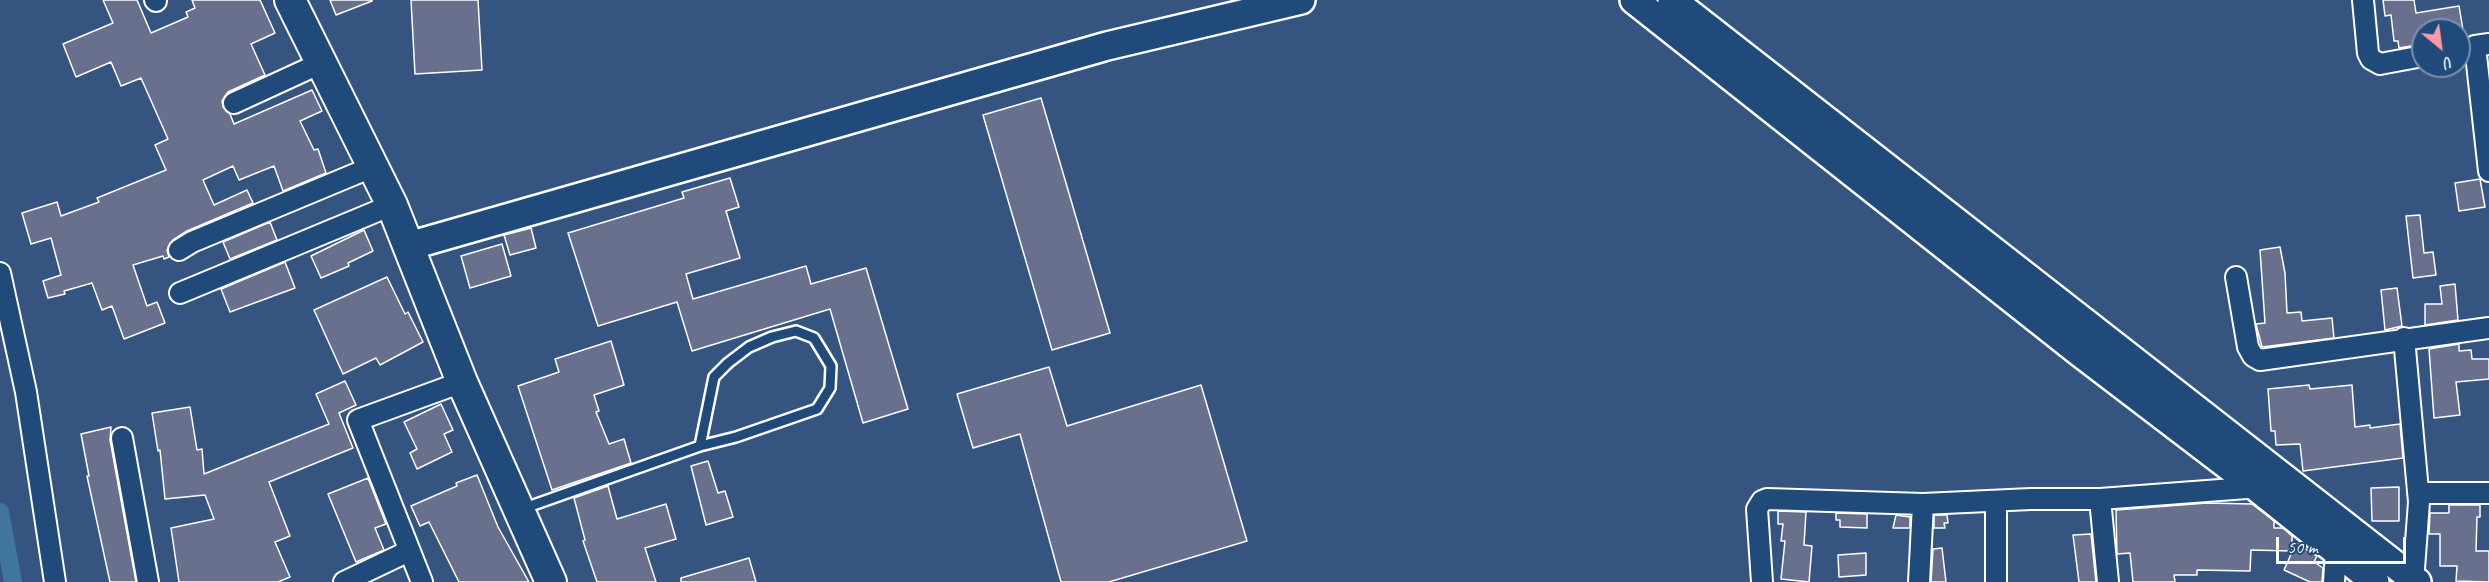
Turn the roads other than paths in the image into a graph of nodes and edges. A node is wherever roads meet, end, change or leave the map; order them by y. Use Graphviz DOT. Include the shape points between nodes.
graph roads {
  1 [pos="290,0"];
  2 [pos="1301,0"];
  3 [pos="1634,0"];
  4 [pos="1672,0"];
  5 [pos="2363,0"];
  6 [pos="2474,47"];
  7 [pos="2411,58"];
  8 [pos="321,63"];
  9 [pos="234,103"];
  10 [pos="2487,138"];
  11 [pos="372,167"];
  12 [pos="2489,171"];
  13 [pos="392,205"];
  14 [pos="409,246"];
  15 [pos="180,250"];
  16 [pos="0,273"];
  17 [pos="2236,277"];
  18 [pos="180,293"];
  19 [pos="2489,328"];
  20 [pos="2404,338"];
  21 [pos="462,382"];
  22 [pos="122,438"];
  23 [pos="700,446"];
  24 [pos="2292,484"];
  25 [pos="2256,487"];
  26 [pos="2418,493"];
  27 [pos="2489,493"];
  28 [pos="2100,499"];
  29 [pos="1996,501"];
  30 [pos="1923,504"];
  31 [pos="519,510"];
  32 [pos="409,551"];
  33 [pos="2336,551"];
  34 [pos="2415,581"];
  35 [pos="55,582"];
  36 [pos="148,582"];
  37 [pos="344,582"];
  38 [pos="423,582"];
  39 [pos="551,582"];
  40 [pos="1762,582"];
  41 [pos="1919,582"];
  42 [pos="1996,582"];
  43 [pos="2108,582"];
  44 [pos="2334,582"];
  45 [pos="2375,582"];
  1 -- 8 [label="main road"];
  2 -- 14 [label="street" via="1107,46"];
  3 -- 25 [label="street"];
  4 -- 24 [label="street"];
  5 -- 7 [label="street" via="2371,59 2380,64"];
  6 -- 10 [label="street"];
  8 -- 9 [label="street"];
  8 -- 11 [label="main road"];
  10 -- 12 [label="street"];
  11 -- 13 [label="main road"];
  11 -- 15 [label="street"];
  13 -- 14 [label="main road"];
  13 -- 18 [label="street"];
  14 -- 21 [label="main road"];
  16 -- 35 [label="street" via="26,392"];
  17 -- 20 [label="street" via="2248,347 2260,360"];
  19 -- 20 [label="street"];
  20 -- 26 [label="street"];
  21 -- 31 [label="main road"];
  21 -- 32 [label="street" via="358,420"];
  22 -- 36 [label="street"];
  23 -- 23 [label="lane" via="817,409 830,388 831,366 814,338 796,331 772,337 749,347 728,363 714,377"];
  23 -- 31 [label="lane"];
  24 -- 25 [label="street"];
  24 -- 34 [label="street"];
  25 -- 28 [label="street"];
  25 -- 33 [label="street"];
  26 -- 27 [label="street"];
  26 -- 34 [label="street"];
  28 -- 29 [label="street"];
  28 -- 43 [label="street"];
  29 -- 30 [label="street"];
  29 -- 42 [label="street"];
  30 -- 40 [label="street" via="1762,501 1757,509"];
  30 -- 41 [label="street"];
  31 -- 39 [label="main road"];
  32 -- 37 [label="street"];
  32 -- 38 [label="street"];
  33 -- 44 [label="street"];
  33 -- 45 [label="street"];
}
